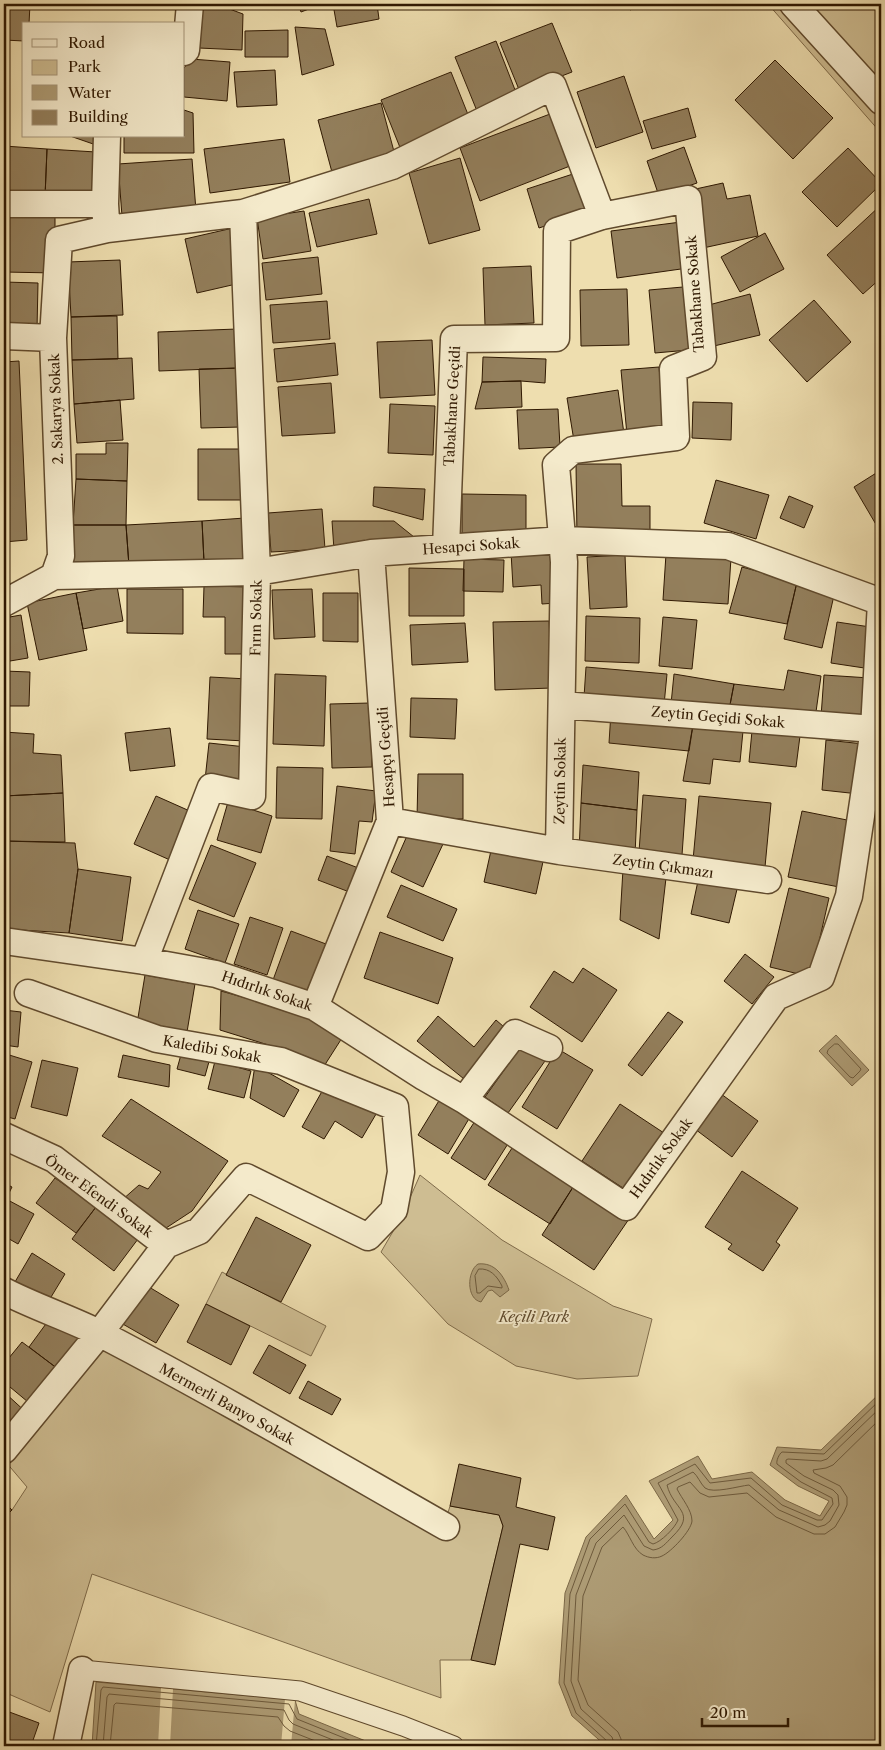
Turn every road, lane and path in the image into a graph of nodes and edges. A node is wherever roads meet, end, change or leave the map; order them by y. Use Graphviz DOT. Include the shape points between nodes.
graph roads {
  1 [pos="190,4"];
  2 [pos="793,4"];
  3 [pos="185,51"];
  4 [pos="881,101"];
  5 [pos="107,138"];
  6 [pos="4,204"];
  7 [pos="105,204"];
  8 [pos="243,213"];
  9 [pos="602,216"];
  10 [pos="107,229"];
  11 [pos="4,336"];
  12 [pos="54,338"];
  13 [pos="563,540"];
  14 [pos="446,548"];
  15 [pos="370,553"];
  16 [pos="257,572"];
  17 [pos="54,576"];
  18 [pos="881,602"];
  19 [pos="4,603"];
  20 [pos="562,704"];
  21 [pos="874,730"];
  22 [pos="390,821"];
  23 [pos="559,851"];
  24 [pos="768,880"];
  25 [pos="4,941"];
  26 [pos="144,961"];
  27 [pos="28,992"];
  28 [pos="315,1007"];
  29 [pos="549,1048"];
  30 [pos="424,1077"];
  31 [pos="464,1100"];
  32 [pos="395,1107"];
  33 [pos="4,1136"];
  34 [pos="166,1245"];
  35 [pos="4,1291"];
  36 [pos="99,1334"];
  37 [pos="4,1450"];
  38 [pos="446,1527"];
  39 [pos="82,1670"];
  40 [pos="66,1746"];
  41 [pos="454,1746"];
  1 -- 3 [label="street"];
  2 -- 4 [label="street"];
  5 -- 7 [label="street"];
  6 -- 7 [label="street"];
  7 -- 10 [label="street"];
  8 -- 9 [label="street" via="392,166 553,86"];
  8 -- 10 [label="street"];
  8 -- 16 [label="street, Fırın Sokak"];
  9 -- 13 [label="street, Tabakhane Sokak" via="688,199 703,357 673,370 676,437 573,450 556,465"];
  9 -- 14 [label="street, Tabakhane Geçidi" via="556,231 556,338 454,339"];
  10 -- 12 [label="street, 2. Sakarya Sokak" via="59,240"];
  11 -- 12 [label="street"];
  12 -- 17 [label="street, 2. Sakarya Sokak" via="61,556"];
  13 -- 14 [label="street, Hesapci Sokak"];
  13 -- 18 [label="street, Hesapci Sokak" via="728,546"];
  13 -- 20 [label="street, Zeytin Sokak"];
  14 -- 15 [label="street, Hesapci Sokak"];
  15 -- 16 [label="street, Hesapci Sokak"];
  15 -- 22 [label="street, Hesapçı Geçidi"];
  16 -- 17 [label="street, Hesapci Sokak"];
  16 -- 26 [label="street, Fırın Sokak" via="252,796 211,787"];
  17 -- 19 [label="street"];
  18 -- 21 [label="street, Hıdırlık Sokak"];
  20 -- 21 [label="street, Zeytin Geçidi Sokak"];
  20 -- 23 [label="street, Zeytin Sokak"];
  21 -- 31 [label="street, Hıdırlık Sokak" via="849,896 821,978 776,997 626,1207"];
  22 -- 23 [label="street"];
  22 -- 28 [label="street, Hesapçı Geçidi"];
  23 -- 24 [label="street, Zeytin Çıkmazı"];
  25 -- 26 [label="street, Hıdırlık Sokak"];
  26 -- 28 [label="street, Hıdırlık Sokak" via="216,974"];
  27 -- 32 [label="street, Kaledibi Sokak" via="157,1039 281,1061"];
  28 -- 30 [label="street, Hıdırlık Sokak"];
  29 -- 31 [label="street" via="515,1033"];
  30 -- 31 [label="street, Hıdırlık Sokak"];
  30 -- 32 [label="street"];
  32 -- 34 [label="street" via="400,1172 394,1210 368,1237 246,1177 199,1231"];
  33 -- 34 [label="street, Ömer Efendi Sokak" via="54,1159"];
  34 -- 36 [label="street"];
  35 -- 36 [label="street, Mermerli Banyo Sokak"];
  36 -- 37 [label="street"];
  36 -- 38 [label="street, Mermerli Banyo Sokak"];
  39 -- 40 [label="street"];
  39 -- 41 [label="street" via="300,1691"];
}
